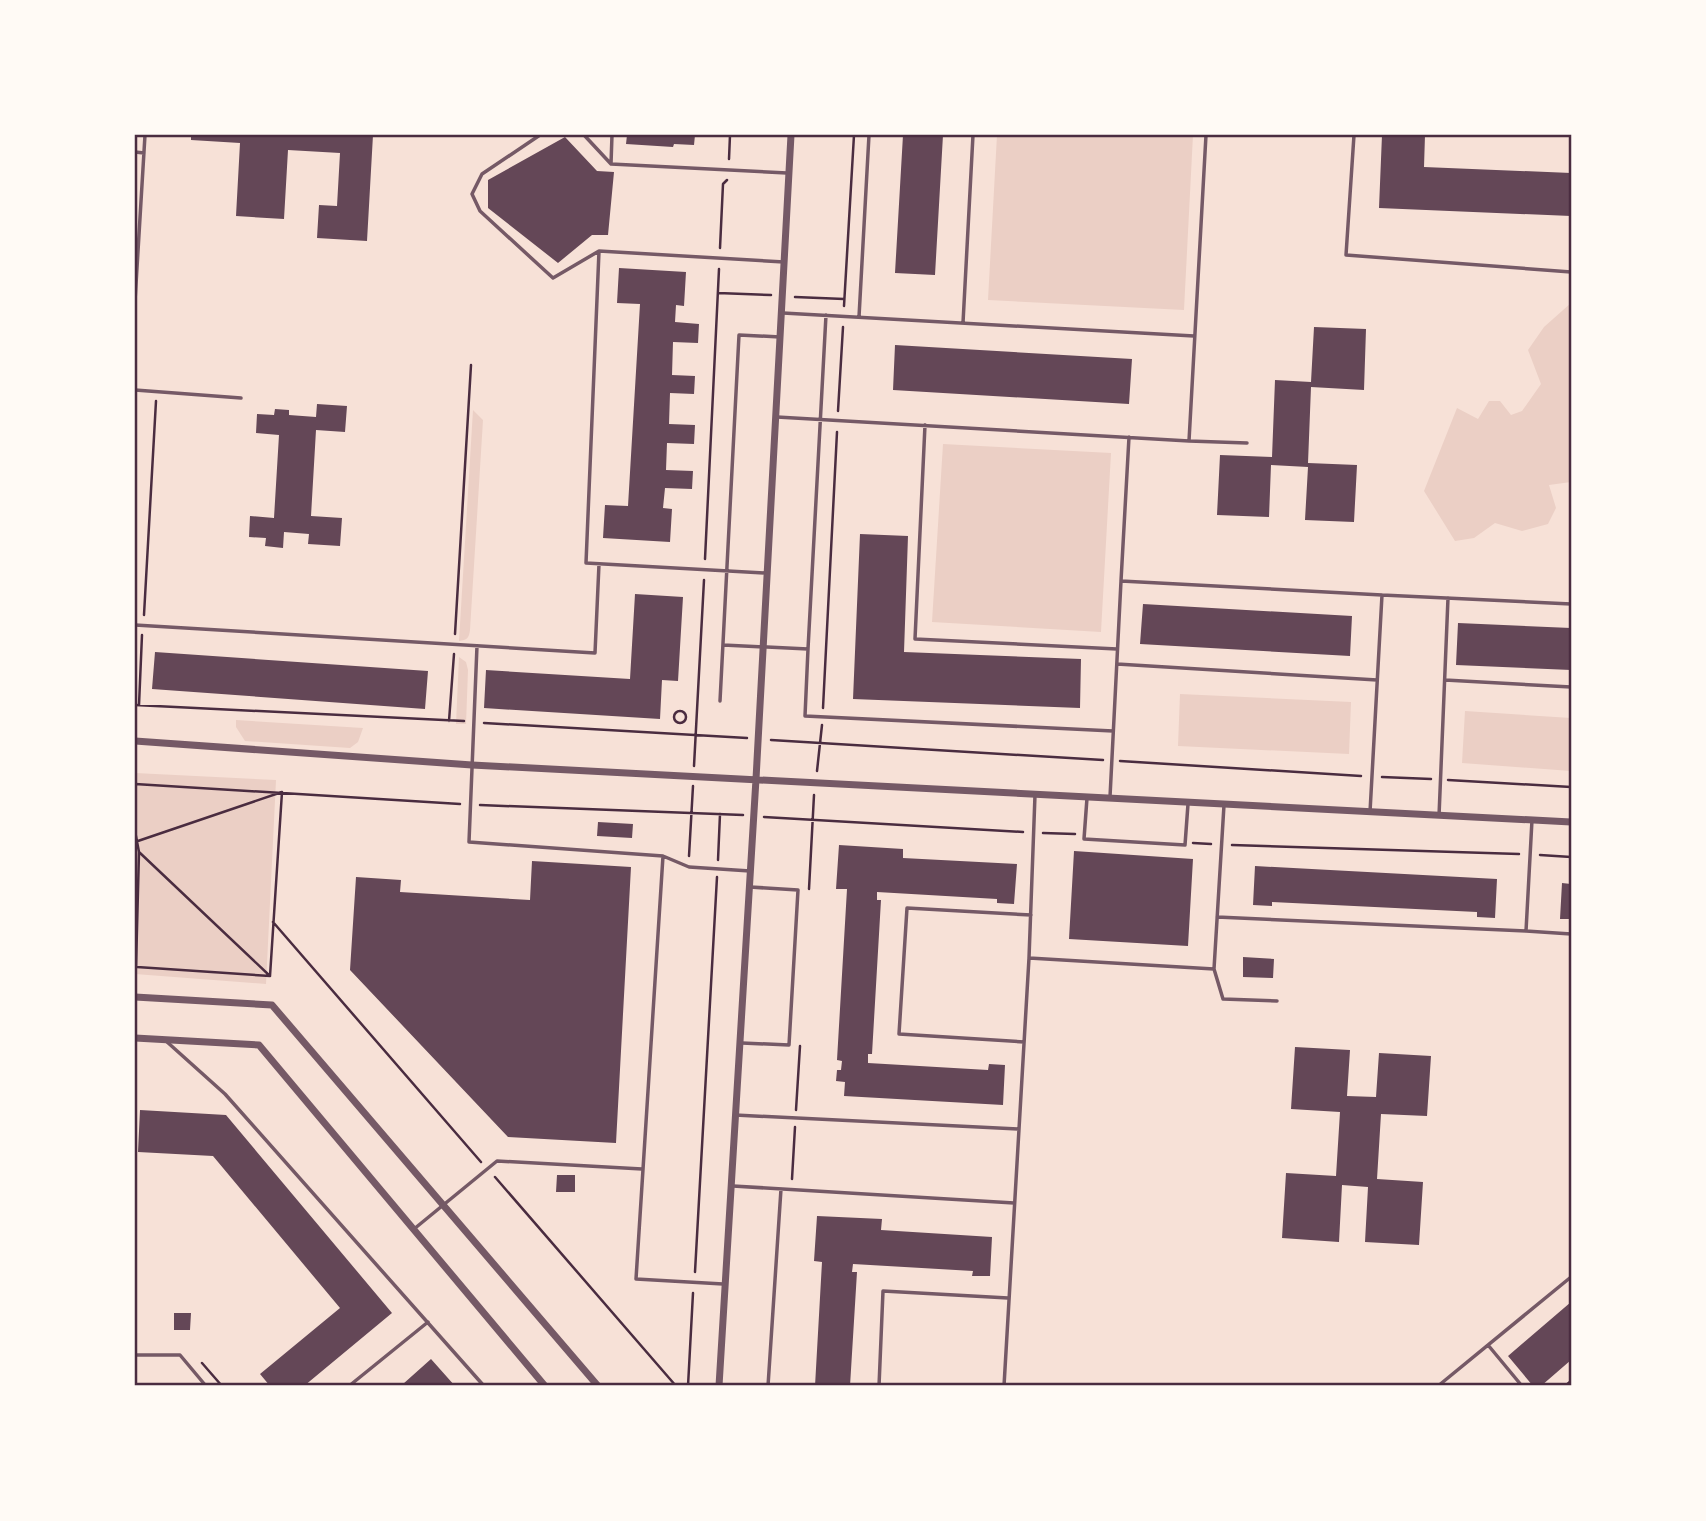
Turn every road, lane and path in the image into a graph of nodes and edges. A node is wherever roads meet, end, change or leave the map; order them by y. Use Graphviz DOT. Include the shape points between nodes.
graph roads {
  1 [pos="145,135"];
  2 [pos="540,135"];
  3 [pos="584,135"];
  4 [pos="612,135"];
  5 [pos="730,135"];
  6 [pos="791,135"];
  7 [pos="853,135"];
  8 [pos="869,135"];
  9 [pos="973,135"];
  10 [pos="1206,135"];
  11 [pos="1354,135"];
  12 [pos="135,152"];
  13 [pos="144,153"];
  14 [pos="611,164"];
  15 [pos="728,170"];
  16 [pos="790,173"];
  17 [pos="136,231"];
  18 [pos="599,251"];
  19 [pos="719,259"];
  20 [pos="784,262"];
  21 [pos="1571,272"];
  22 [pos="135,301"];
  23 [pos="781,313"];
  24 [pos="825,315"];
  25 [pos="843,316"];
  26 [pos="859,317"];
  27 [pos="963,323"];
  28 [pos="1195,336"];
  29 [pos="780,337"];
  30 [pos="471,365"];
  31 [pos="135,390"];
  32 [pos="157,392"];
  33 [pos="241,398"];
  34 [pos="776,417"];
  35 [pos="820,419"];
  36 [pos="838,420"];
  37 [pos="925,425"];
  38 [pos="1129,437"];
  39 [pos="1189,441"];
  40 [pos="1247,443"];
  41 [pos="599,564"];
  42 [pos="704,570"];
  43 [pos="727,571"];
  44 [pos="767,573"];
  45 [pos="1121,581"];
  46 [pos="1382,595"];
  47 [pos="1448,598"];
  48 [pos="1571,604"];
  49 [pos="135,625"];
  50 [pos="143,626"];
  51 [pos="455,645"];
  52 [pos="723,645"];
  53 [pos="477,646"];
  54 [pos="763,647"];
  55 [pos="808,649"];
  56 [pos="1117,649"];
  57 [pos="1117,664"];
  58 [pos="1377,680"];
  59 [pos="1445,680"];
  60 [pos="1571,687"];
  61 [pos="720,701"];
  62 [pos="137,705"];
  63 [pos="686,717"];
  64 [pos="823,717"];
  65 [pos="696,718"];
  66 [pos="449,721"];
  67 [pos="472,722"];
  68 [pos="1113,731"];
  69 [pos="695,736"];
  70 [pos="758,739"];
  71 [pos="135,741"];
  72 [pos="821,743"];
  73 [pos="1111,760"];
  74 [pos="472,765"];
  75 [pos="694,776"];
  76 [pos="1372,776"];
  77 [pos="756,779"];
  78 [pos="1439,779"];
  79 [pos="815,783"];
  80 [pos="135,784"];
  81 [pos="1571,786"];
  82 [pos="282,792"];
  83 [pos="135,795"];
  84 [pos="1035,795"];
  85 [pos="1087,797"];
  86 [pos="1110,799"];
  87 [pos="1188,803"];
  88 [pos="470,805"];
  89 [pos="1224,805"];
  90 [pos="1370,812"];
  91 [pos="691,813"];
  92 [pos="720,814"];
  93 [pos="753,816"];
  94 [pos="1439,816"];
  95 [pos="1532,820"];
  96 [pos="1571,822"];
  97 [pos="135,831"];
  98 [pos="1034,832"];
  99 [pos="1084,835"];
  100 [pos="136,841"];
  101 [pos="1185,842"];
  102 [pos="1221,844"];
  103 [pos="139,852"];
  104 [pos="1530,854"];
  105 [pos="663,856"];
  106 [pos="1571,857"];
  107 [pos="689,867"];
  108 [pos="717,869"];
  109 [pos="750,871"];
  110 [pos="749,887"];
  111 [pos="1031,915"];
  112 [pos="1217,917"];
  113 [pos="273,922"];
  114 [pos="1525,931"];
  115 [pos="1571,934"];
  116 [pos="1029,958"];
  117 [pos="135,967"];
  118 [pos="1214,969"];
  119 [pos="270,976"];
  120 [pos="135,997"];
  121 [pos="1277,1001"];
  122 [pos="135,1038"];
  123 [pos="164,1040"];
  124 [pos="740,1042"];
  125 [pos="1024,1042"];
  126 [pos="735,1115"];
  127 [pos="1019,1129"];
  128 [pos="487,1169"];
  129 [pos="642,1169"];
  130 [pos="731,1186"];
  131 [pos="780,1189"];
  132 [pos="1014,1203"];
  133 [pos="443,1205"];
  134 [pos="414,1229"];
  135 [pos="1571,1277"];
  136 [pos="694,1283"];
  137 [pos="726,1284"];
  138 [pos="1008,1298"];
  139 [pos="428,1322"];
  140 [pos="1488,1345"];
  141 [pos="135,1355"];
  142 [pos="202,1363"];
  143 [pos="1571,1381"];
  144 [pos="206,1386"];
  145 [pos="222,1386"];
  146 [pos="349,1386"];
  147 [pos="484,1386"];
  148 [pos="545,1386"];
  149 [pos="598,1386"];
  150 [pos="676,1386"];
  151 [pos="688,1386"];
  152 [pos="719,1386"];
  153 [pos="768,1386"];
  154 [pos="878,1386"];
  155 [pos="1004,1386"];
  156 [pos="1438,1386"];
  157 [pos="1522,1386"];
  158 [pos="1565,1386"];
  1 -- 13 [label="lane"];
  2 -- 18 [label="lane" via="482,174 472,194 480,211 553,278"];
  3 -- 14 [label="lane"];
  4 -- 14 [label="lane"];
  5 -- 15 [label="path"];
  6 -- 16 [label="street"];
  7 -- 25 [label="path"];
  8 -- 26 [label="lane"];
  9 -- 27 [label="lane"];
  10 -- 28 [label="lane"];
  11 -- 21 [label="lane" via="1346,255"];
  12 -- 13 [label="lane"];
  13 -- 17 [label="lane"];
  14 -- 15 [label="lane"];
  15 -- 16 [label="lane"];
  15 -- 19 [label="path" via="723,184"];
  16 -- 20 [label="street"];
  17 -- 22 [label="lane"];
  18 -- 19 [label="lane"];
  18 -- 41 [label="lane" via="586,563"];
  19 -- 20 [label="lane"];
  19 -- 42 [label="path"];
  20 -- 23 [label="street"];
  23 -- 24 [label="lane"];
  23 -- 29 [label="street"];
  24 -- 25 [label="lane"];
  24 -- 35 [label="lane"];
  25 -- 26 [label="lane"];
  25 -- 36 [label="path"];
  26 -- 27 [label="lane"];
  27 -- 28 [label="lane"];
  28 -- 39 [label="lane"];
  29 -- 34 [label="street"];
  29 -- 43 [label="lane" via="739,335"];
  30 -- 51 [label="path"];
  31 -- 32 [label="lane"];
  32 -- 33 [label="lane"];
  32 -- 50 [label="path"];
  34 -- 35 [label="lane"];
  34 -- 44 [label="street"];
  35 -- 36 [label="lane"];
  35 -- 55 [label="lane"];
  36 -- 37 [label="lane"];
  36 -- 64 [label="path"];
  37 -- 38 [label="lane"];
  37 -- 56 [label="lane" via="915,639"];
  38 -- 39 [label="lane"];
  38 -- 45 [label="lane"];
  39 -- 40 [label="lane"];
  41 -- 42 [label="lane"];
  41 -- 53 [label="lane" via="595,653"];
  42 -- 43 [label="lane"];
  42 -- 65 [label="path"];
  43 -- 44 [label="lane"];
  43 -- 52 [label="lane"];
  44 -- 54 [label="street"];
  45 -- 46 [label="lane"];
  45 -- 56 [label="lane"];
  46 -- 47 [label="lane"];
  46 -- 58 [label="lane"];
  47 -- 48 [label="lane"];
  47 -- 59 [label="lane"];
  49 -- 50 [label="lane"];
  50 -- 51 [label="lane"];
  50 -- 62 [label="path"];
  51 -- 53 [label="lane"];
  51 -- 66 [label="path"];
  52 -- 54 [label="lane"];
  52 -- 61 [label="lane"];
  53 -- 67 [label="lane"];
  54 -- 55 [label="lane"];
  54 -- 70 [label="street"];
  55 -- 64 [label="lane" via="805,716"];
  56 -- 57 [label="lane"];
  57 -- 58 [label="lane"];
  57 -- 68 [label="lane"];
  58 -- 76 [label="lane"];
  59 -- 60 [label="lane"];
  59 -- 78 [label="lane"];
  62 -- 66 [label="path"];
  63 -- 65 [label="path"];
  64 -- 68 [label="lane"];
  64 -- 72 [label="path"];
  65 -- 69 [label="path"];
  66 -- 67 [label="path"];
  67 -- 69 [label="path"];
  67 -- 74 [label="lane"];
  68 -- 73 [label="lane"];
  69 -- 70 [label="path"];
  69 -- 75 [label="path"];
  70 -- 72 [label="path"];
  70 -- 77 [label="street"];
  71 -- 74 [label="street"];
  72 -- 73 [label="path"];
  72 -- 79 [label="path"];
  73 -- 76 [label="path"];
  73 -- 86 [label="lane"];
  74 -- 75 [label="street"];
  74 -- 88 [label="lane"];
  75 -- 77 [label="street"];
  75 -- 91 [label="path"];
  76 -- 78 [label="path"];
  76 -- 90 [label="lane"];
  77 -- 79 [label="street"];
  77 -- 93 [label="street"];
  78 -- 81 [label="path"];
  78 -- 94 [label="lane"];
  79 -- 84 [label="street"];
  80 -- 82 [label="path"];
  80 -- 83 [label="path"];
  82 -- 88 [label="path"];
  82 -- 100 [label="path"];
  82 -- 113 [label="path"];
  84 -- 85 [label="street"];
  84 -- 98 [label="lane"];
  85 -- 86 [label="street"];
  85 -- 99 [label="lane"];
  86 -- 87 [label="street"];
  87 -- 89 [label="street"];
  87 -- 101 [label="lane"];
  88 -- 91 [label="path"];
  88 -- 105 [label="lane" via="469,842"];
  89 -- 90 [label="street"];
  89 -- 102 [label="lane"];
  90 -- 94 [label="street"];
  91 -- 92 [label="path"];
  91 -- 107 [label="path"];
  92 -- 93 [label="path"];
  92 -- 108 [label="path"];
  93 -- 98 [label="path"];
  93 -- 109 [label="street"];
  94 -- 95 [label="street"];
  95 -- 96 [label="street"];
  95 -- 104 [label="lane"];
  97 -- 100 [label="path"];
  98 -- 99 [label="path"];
  98 -- 111 [label="lane"];
  99 -- 101 [label="lane" via="1084,839"];
  100 -- 103 [label="path"];
  101 -- 102 [label="path"];
  102 -- 104 [label="path"];
  102 -- 112 [label="lane"];
  103 -- 117 [label="path"];
  103 -- 119 [label="path"];
  104 -- 106 [label="path"];
  104 -- 114 [label="lane"];
  105 -- 107 [label="lane"];
  105 -- 129 [label="lane"];
  107 -- 108 [label="lane"];
  108 -- 109 [label="lane"];
  108 -- 136 [label="path"];
  109 -- 110 [label="street"];
  110 -- 124 [label="street"];
  110 -- 124 [label="lane" via="798,890 789,1045"];
  111 -- 116 [label="lane"];
  111 -- 125 [label="lane" via="907,908 900,1034"];
  112 -- 114 [label="lane"];
  112 -- 118 [label="lane"];
  113 -- 119 [label="path"];
  113 -- 128 [label="path"];
  114 -- 115 [label="lane"];
  116 -- 118 [label="lane"];
  116 -- 125 [label="lane"];
  117 -- 119 [label="path"];
  118 -- 121 [label="lane" via="1223,999"];
  120 -- 133 [label="street" via="272,1005"];
  122 -- 123 [label="street"];
  123 -- 134 [label="street" via="259,1045"];
  123 -- 139 [label="lane" via="225,1094"];
  124 -- 126 [label="street"];
  125 -- 127 [label="lane"];
  126 -- 127 [label="lane"];
  126 -- 130 [label="street"];
  127 -- 132 [label="lane"];
  128 -- 129 [label="lane" via="498,1161"];
  128 -- 133 [label="lane"];
  128 -- 150 [label="path"];
  129 -- 136 [label="lane" via="636,1279"];
  130 -- 131 [label="lane"];
  130 -- 137 [label="street"];
  131 -- 132 [label="lane"];
  131 -- 153 [label="lane"];
  132 -- 138 [label="lane"];
  133 -- 134 [label="lane"];
  133 -- 149 [label="street"];
  134 -- 148 [label="street"];
  135 -- 140 [label="lane"];
  136 -- 137 [label="lane"];
  136 -- 151 [label="path"];
  137 -- 152 [label="street"];
  138 -- 154 [label="lane" via="883,1291"];
  138 -- 155 [label="lane"];
  139 -- 146 [label="lane"];
  139 -- 147 [label="lane"];
  140 -- 156 [label="lane"];
  140 -- 157 [label="lane"];
  141 -- 144 [label="lane" via="180,1355"];
  142 -- 145 [label="path"];
  143 -- 158 [label="path"];
}
